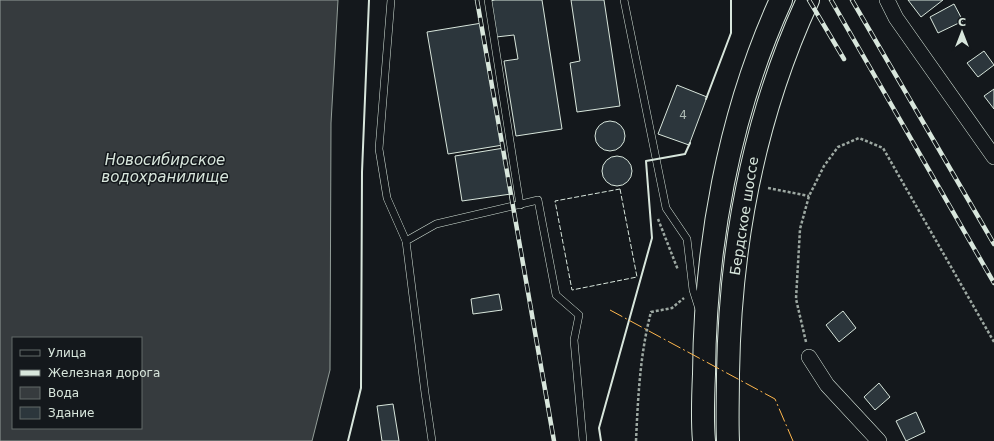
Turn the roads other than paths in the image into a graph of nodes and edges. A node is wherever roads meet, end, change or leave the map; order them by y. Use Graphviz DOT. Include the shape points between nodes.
graph roads {
  1 [pos="390,0"];
  2 [pos="488,0"];
  3 [pos="624,0"];
  4 [pos="781,0"];
  5 [pos="808,0"];
  6 [pos="888,0"];
  7 [pos="994,157"];
  8 [pos="520,205"];
  9 [pos="406,241"];
  10 [pos="704,328"];
  11 [pos="809,357"];
  12 [pos="432,441"];
  13 [pos="582,441"];
  14 [pos="704,441"];
  15 [pos="728,441"];
  16 [pos="879,441"];
  1 -- 9 [label="lane" via="379,149 388,198"];
  2 -- 8 [label="lane"];
  3 -- 10 [label="lane" via="666,208 687,239 693,290"];
  4 -- 10 [label="highway, Бердское шоссе" via="751,74 734,129 712,252"];
  5 -- 15 [label="highway, Бердское шоссе" via="775,82 748,184 736,255 729,330"];
  6 -- 7 [label="street" via="896,18"];
  8 -- 9 [label="lane" via="436,224"];
  8 -- 13 [label="lane" via="538,200 556,295 578,315 574,340"];
  9 -- 12 [label="lane"];
  10 -- 14 [label="highway, Бердское шоссе"];
  11 -- 16 [label="street" via="827,384"];
}
